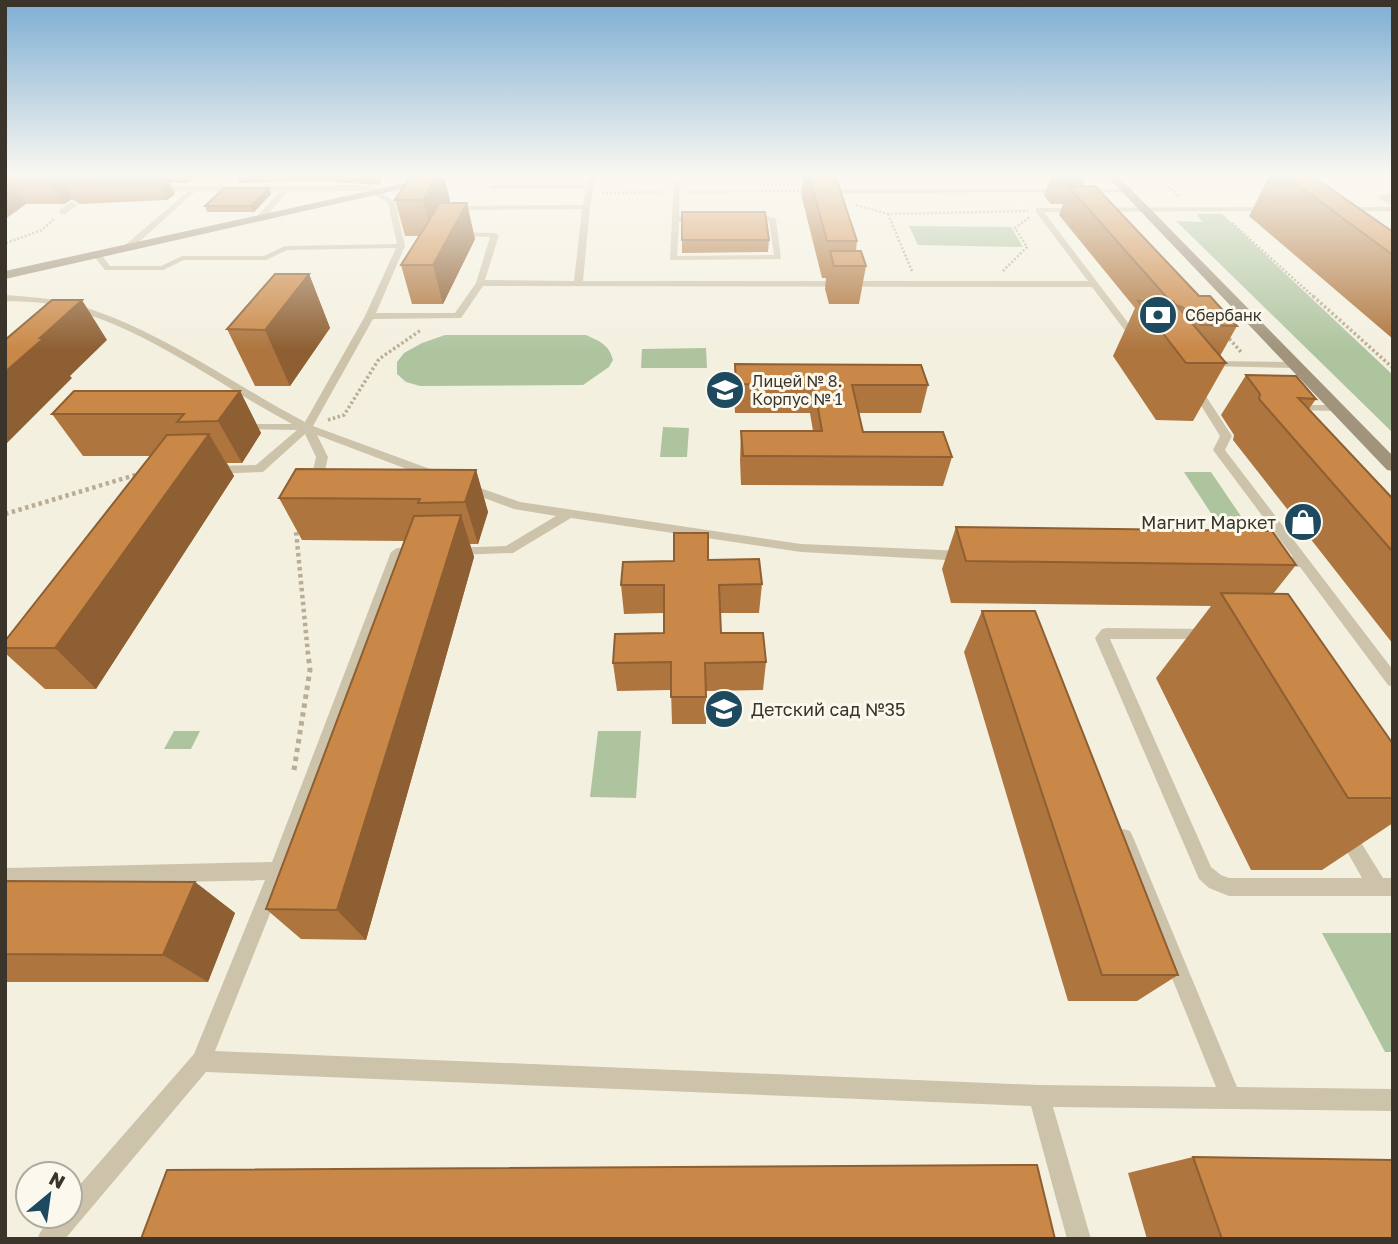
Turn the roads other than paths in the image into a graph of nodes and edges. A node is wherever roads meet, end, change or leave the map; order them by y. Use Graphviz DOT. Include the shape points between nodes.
graph roads {
  1 [pos="144,233"];
  2 [pos="195,233"];
  3 [pos="398,233"];
  4 [pos="447,233"];
  5 [pos="583,233"];
  6 [pos="674,233"];
  7 [pos="774,233"];
  8 [pos="1056,233"];
  9 [pos="1167,233"];
  10 [pos="401,246"];
  11 [pos="127,248"];
  12 [pos="97,255"];
  13 [pos="858,272"];
  14 [pos="5,275"];
  15 [pos="480,283"];
  16 [pos="578,283"];
  17 [pos="862,284"];
  18 [pos="1095,284"];
  19 [pos="5,298"];
  20 [pos="370,316"];
  21 [pos="1149,336"];
  22 [pos="1294,365"];
  23 [pos="1280,408"];
  24 [pos="1337,408"];
  25 [pos="226,425"];
  26 [pos="307,427"];
  27 [pos="1393,466"];
  28 [pos="203,470"];
  29 [pos="311,504"];
  30 [pos="568,514"];
  31 [pos="975,557"];
  32 [pos="1262,561"];
  33 [pos="1303,562"];
  34 [pos="1227,634"];
  35 [pos="1393,681"];
  36 [pos="1337,819"];
  37 [pos="1117,820"];
  38 [pos="278,871"];
  39 [pos="5,877"];
  40 [pos="1385,887"];
  41 [pos="201,1061"];
  42 [pos="1039,1096"];
  43 [pos="1231,1098"];
  44 [pos="1393,1100"];
  45 [pos="84,1198"];
  46 [pos="1079,1239"];
  1 -- 11 [label="lane"];
  2 -- 11 [label="main road"];
  3 -- 10 [label="lane"];
  4 -- 15 [label="lane" via="495,235"];
  5 -- 16 [label="lane"];
  6 -- 7 [label="lane" via="673,258 778,257"];
  8 -- 18 [label="lane"];
  9 -- 22 [label="main road"];
  10 -- 12 [label="lane" via="285,248 267,258 182,258 163,268 108,268"];
  10 -- 20 [label="lane"];
  11 -- 12 [label="main road"];
  12 -- 14 [label="main road"];
  13 -- 17 [label="lane"];
  15 -- 16 [label="lane"];
  15 -- 20 [label="lane" via="458,316"];
  16 -- 17 [label="lane"];
  17 -- 18 [label="lane"];
  18 -- 21 [label="lane" via="1129,330"];
  19 -- 26 [label="lane" via="75,306 145,336"];
  20 -- 26 [label="lane"];
  22 -- 24 [label="main road"];
  22 -- 33 [label="lane" via="1189,369 1226,436 1219,450"];
  23 -- 24 [label="lane"];
  24 -- 27 [label="main road"];
  25 -- 26 [label="lane"];
  26 -- 28 [label="lane" via="258,469"];
  26 -- 29 [label="lane" via="322,457"];
  26 -- 30 [label="lane" via="518,506"];
  30 -- 31 [label="lane" via="802,548"];
  30 -- 38 [label="lane" via="508,550 397,552"];
  32 -- 33 [label="lane"];
  33 -- 35 [label="lane"];
  34 -- 40 [label="lane" via="1107,634 1102,638 1205,873 1229,887"];
  36 -- 40 [label="lane"];
  37 -- 43 [label="lane"];
  38 -- 39 [label="lane"];
  38 -- 41 [label="lane"];
  41 -- 42 [label="lane"];
  41 -- 45 [label="lane"];
  42 -- 43 [label="lane"];
  42 -- 46 [label="lane"];
  43 -- 44 [label="lane"];
}
